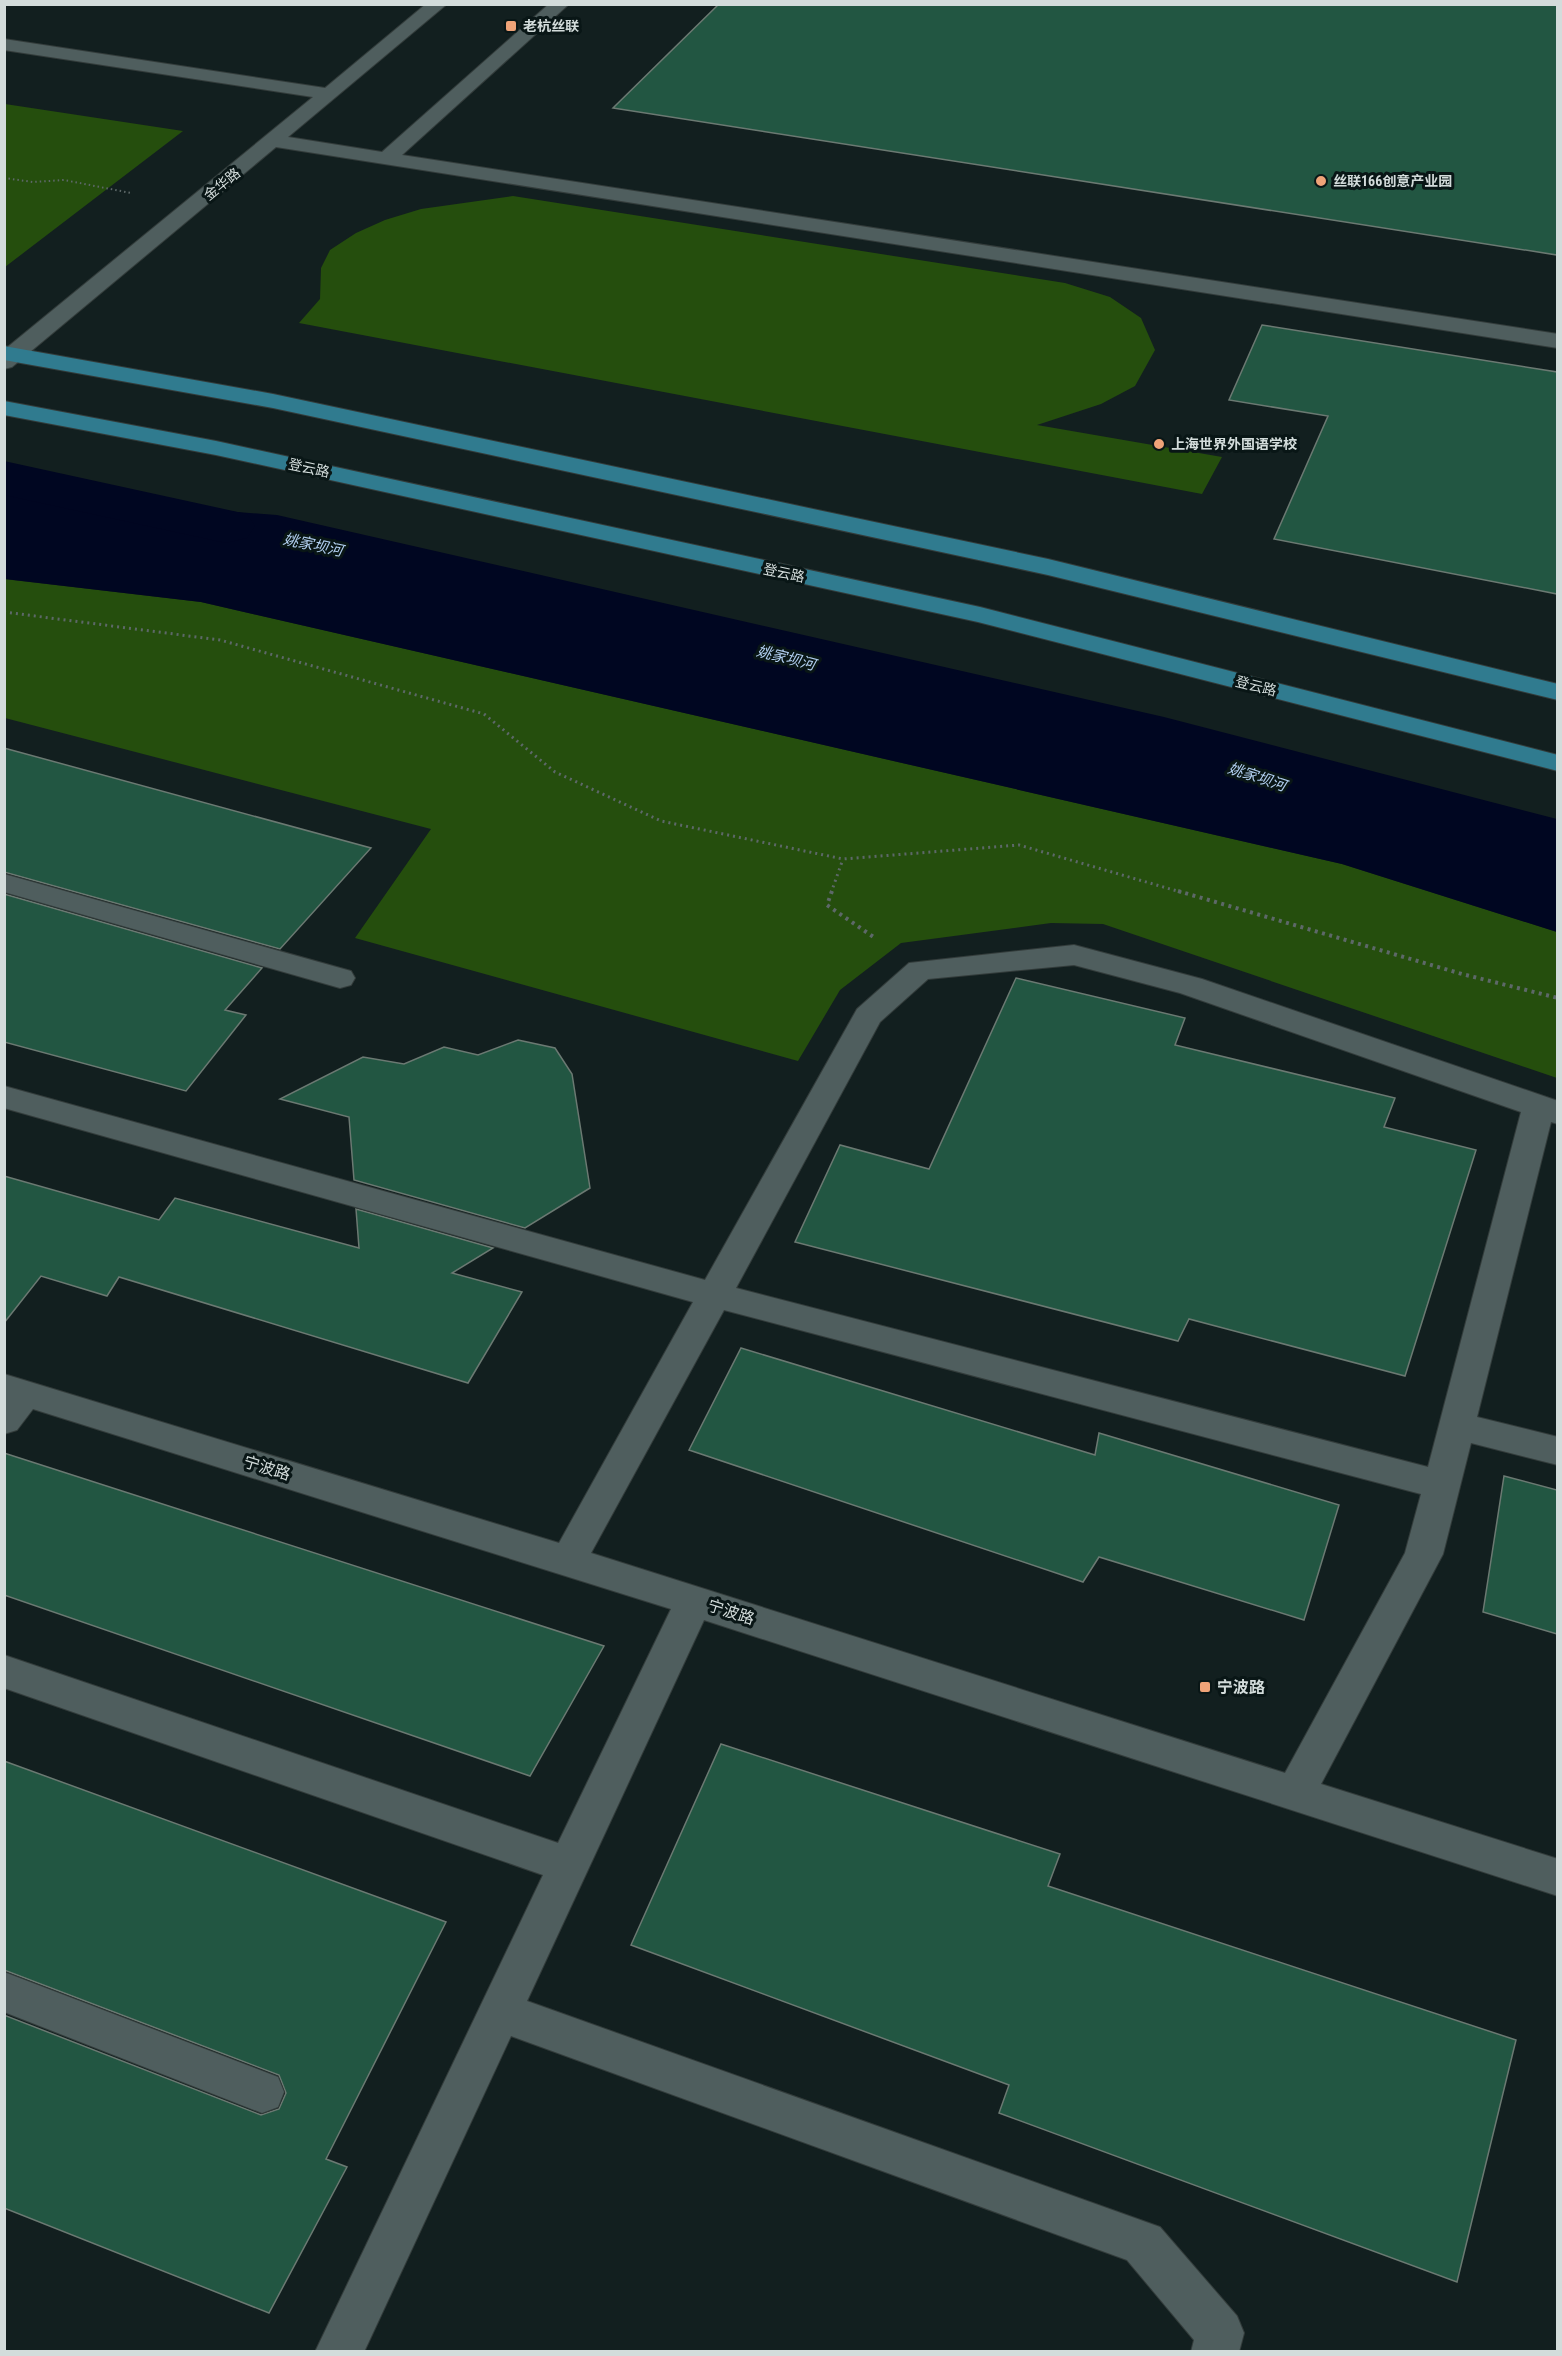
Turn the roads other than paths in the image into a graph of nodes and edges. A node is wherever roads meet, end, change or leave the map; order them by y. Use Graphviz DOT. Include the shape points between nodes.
graph roads {
  1 [pos="438,4"];
  2 [pos="560,4"];
  3 [pos="4,44"];
  4 [pos="330,94"];
  5 [pos="274,141"];
  6 [pos="388,157"];
  7 [pos="1557,341"];
  8 [pos="8,356"];
  9 [pos="4,408"];
  10 [pos="1557,692"];
  11 [pos="1557,763"];
  12 [pos="4,883"];
  13 [pos="340,978"];
  14 [pos="10,1106"];
  15 [pos="1548,1109"];
  16 [pos="714,1295"];
  17 [pos="11,1401"];
  18 [pos="1456,1425"];
  19 [pos="1557,1451"];
  20 [pos="1442,1485"];
  21 [pos="568,1561"];
  22 [pos="694,1601"];
  23 [pos="4,1671"];
  24 [pos="1295,1794"];
  25 [pos="569,1865"];
  26 [pos="1557,1878"];
  27 [pos="4,1992"];
  28 [pos="501,2012"];
  29 [pos="262,2092"];
  30 [pos="339,2352"];
  31 [pos="1215,2352"];
  1 -- 4 [label="street, 金华路"];
  2 -- 6 [label="street"];
  3 -- 4 [label="street"];
  4 -- 5 [label="street, 金华路"];
  5 -- 6 [label="street"];
  5 -- 8 [label="street, 金华路"];
  6 -- 7 [label="street"];
  8 -- 10 [label="main road" via="273,401 1048,567"];
  9 -- 11 [label="main road, 登云路" via="216,448 980,615"];
  12 -- 13 [label="street"];
  14 -- 16 [label="street"];
  15 -- 16 [label="street" via="1191,986 1074,954 920,970 867,1016"];
  15 -- 18 [label="street"];
  16 -- 20 [label="street"];
  16 -- 21 [label="street"];
  17 -- 21 [label="street, 宁波路"];
  18 -- 19 [label="street"];
  18 -- 20 [label="street"];
  20 -- 24 [label="street" via="1425,1554"];
  21 -- 22 [label="street, 宁波路"];
  22 -- 24 [label="street, 宁波路"];
  22 -- 25 [label="street"];
  23 -- 25 [label="street"];
  24 -- 26 [label="street, 宁波路"];
  25 -- 28 [label="street"];
  27 -- 29 [label="street"];
  28 -- 30 [label="street"];
  28 -- 31 [label="street" via="1143,2243 1220,2333"];
}
